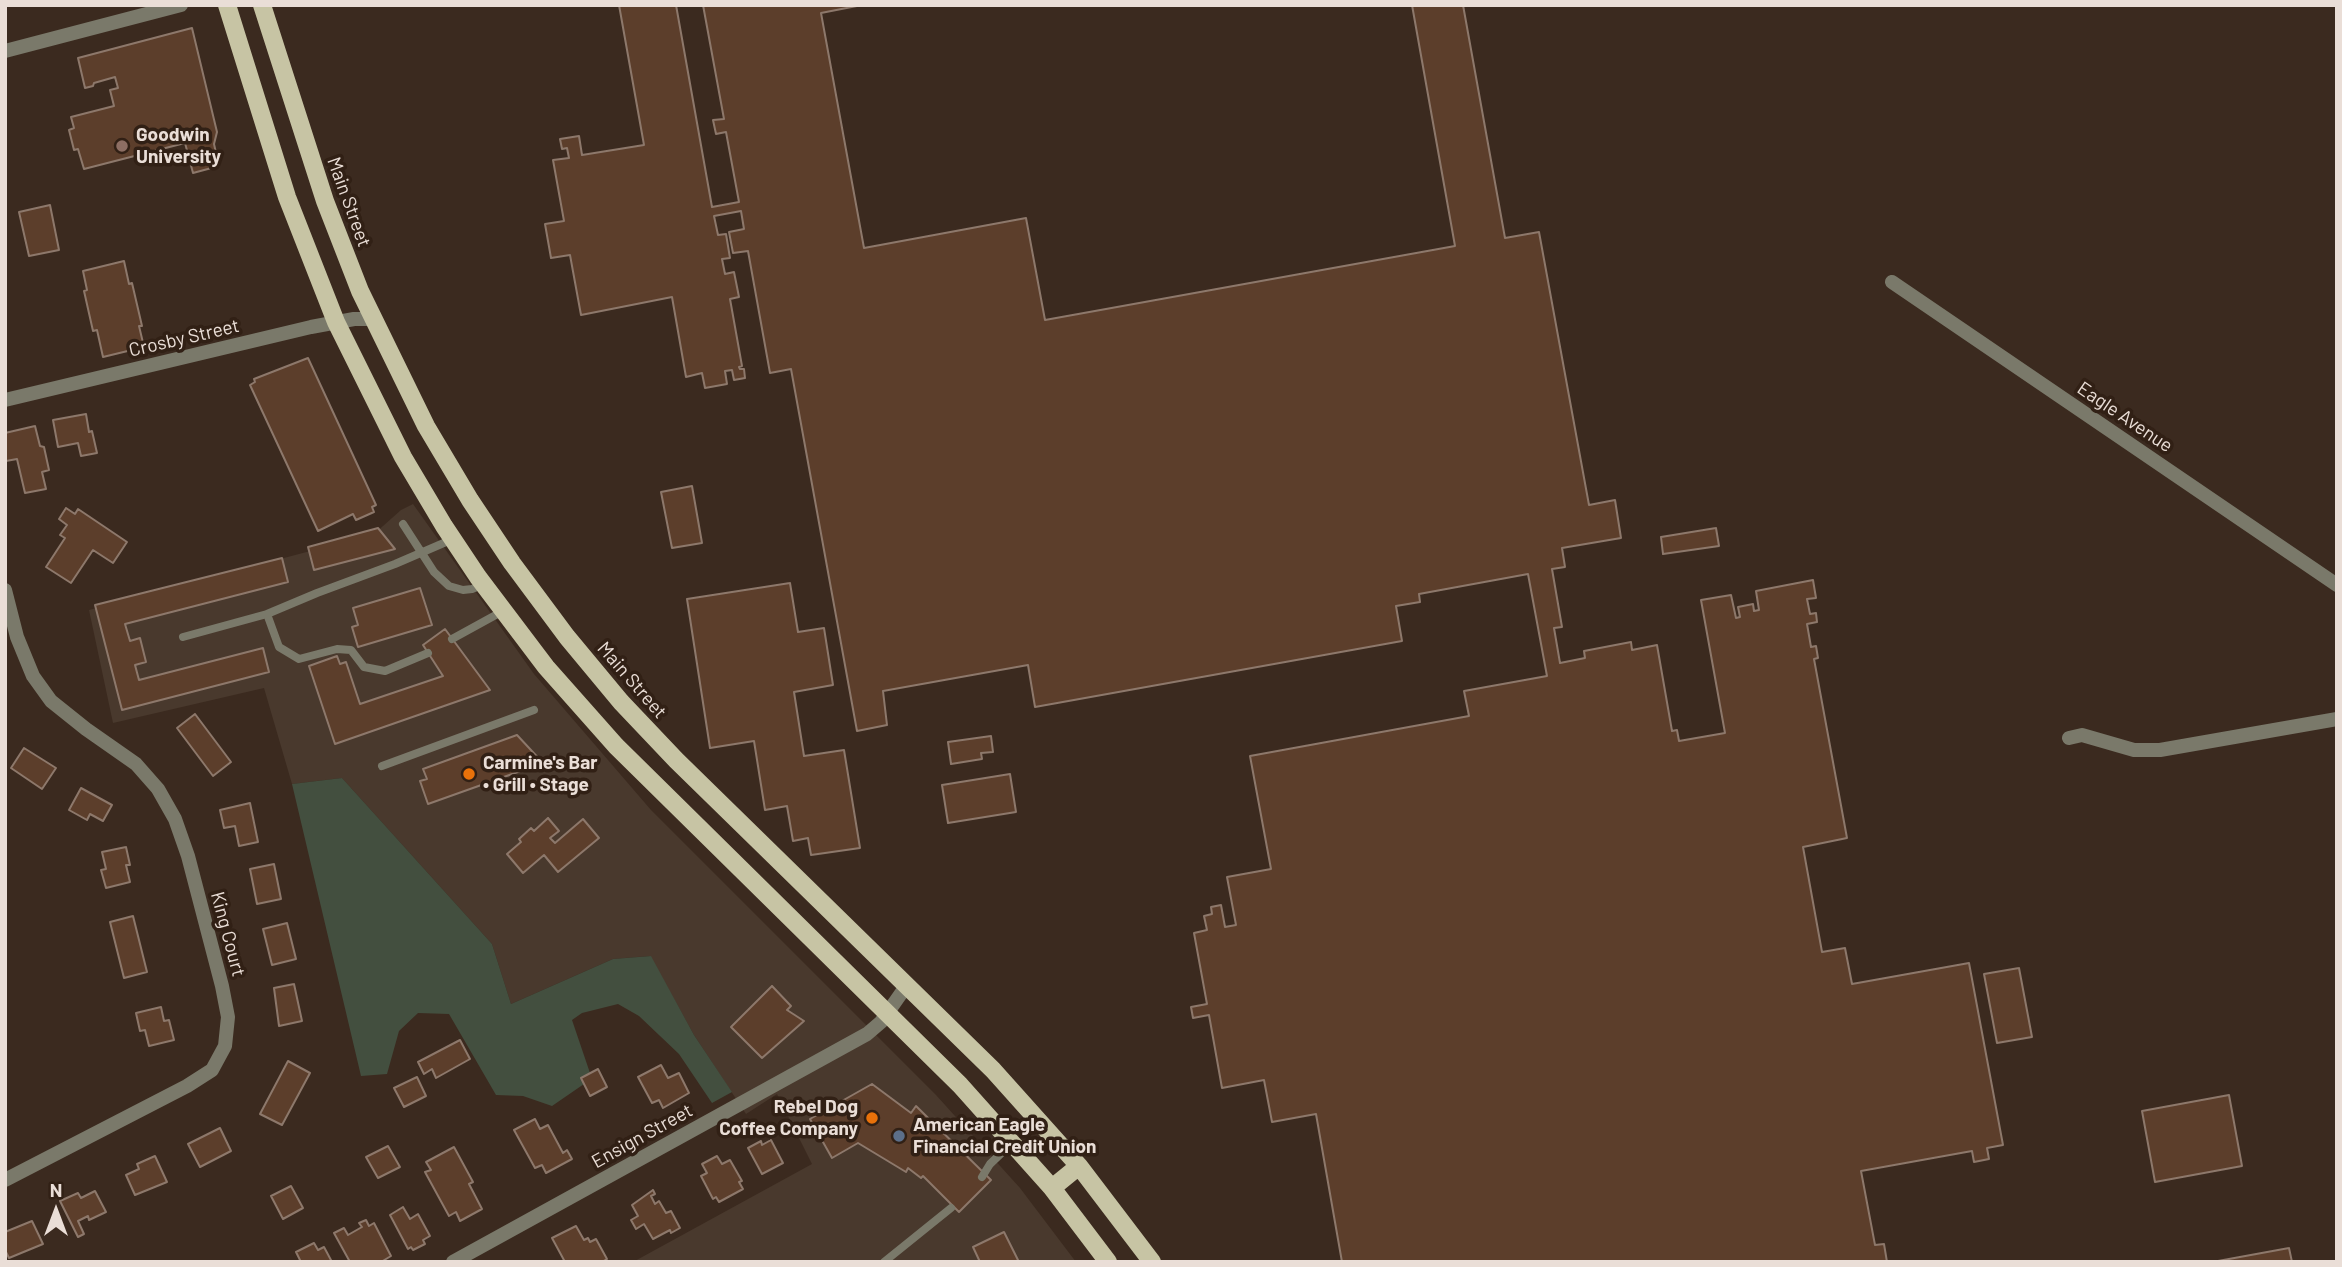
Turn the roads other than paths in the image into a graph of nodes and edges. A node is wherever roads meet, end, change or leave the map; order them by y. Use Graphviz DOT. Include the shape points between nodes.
graph roads {
  1 [pos="181,5"];
  2 [pos="227,5"];
  3 [pos="262,5"];
  4 [pos="5,51"];
  5 [pos="1892,282"];
  6 [pos="373,319"];
  7 [pos="336,322"];
  8 [pos="5,400"];
  9 [pos="402,524"];
  10 [pos="453,539"];
  11 [pos="422,553"];
  12 [pos="484,584"];
  13 [pos="2337,585"];
  14 [pos="5,590"];
  15 [pos="503,611"];
  16 [pos="267,614"];
  17 [pos="183,637"];
  18 [pos="11,639"];
  19 [pos="452,639"];
  20 [pos="428,653"];
  21 [pos="534,710"];
  22 [pos="2337,719"];
  23 [pos="2069,738"];
  24 [pos="383,766"];
  25 [pos="907,985"];
  26 [pos="887,1013"];
  27 [pos="1013,1142"];
  28 [pos="1079,1166"];
  29 [pos="982,1177"];
  30 [pos="5,1180"];
  31 [pos="1052,1188"];
  32 [pos="951,1208"];
  33 [pos="453,1262"];
  34 [pos="884,1262"];
  35 [pos="1108,1262"];
  36 [pos="1152,1262"];
  1 -- 4 [label="street"];
  2 -- 7 [label="main road" via="287,197"];
  3 -- 6 [label="main road, Main Street" via="331,220"];
  5 -- 13 [label="street, Eagle Avenue"];
  6 -- 7 [label="street, Crosby Street"];
  6 -- 25 [label="main road, Main Street" via="456,477 512,563 579,652 676,760"];
  7 -- 8 [label="street, Crosby Street"];
  7 -- 10 [label="main road" via="388,428"];
  9 -- 11 [label="lane"];
  10 -- 11 [label="lane"];
  10 -- 12 [label="main road"];
  11 -- 12 [label="lane" via="449,586 463,590"];
  11 -- 16 [label="lane"];
  12 -- 15 [label="main road"];
  14 -- 18 [label="street, King Court"];
  15 -- 19 [label="lane"];
  15 -- 26 [label="main road" via="616,747"];
  16 -- 17 [label="lane"];
  16 -- 20 [label="lane" via="279,647 299,659 351,650 364,667 385,671"];
  18 -- 30 [label="street, King Court" via="51,701 136,764 158,789 188,856 228,1017 225,1046 212,1070"];
  21 -- 24 [label="lane"];
  22 -- 23 [label="street" via="2160,750 2134,750 2082,735"];
  25 -- 26 [label="street, Ensign Street"];
  25 -- 28 [label="main road, Main Street" via="1000,1077"];
  26 -- 27 [label="main road"];
  26 -- 33 [label="street, Ensign Street" via="867,1034"];
  27 -- 29 [label="lane"];
  27 -- 31 [label="main road"];
  28 -- 31 [label="main road"];
  28 -- 36 [label="main road, Main Street"];
  31 -- 35 [label="main road"];
  32 -- 34 [label="lane"];
}
